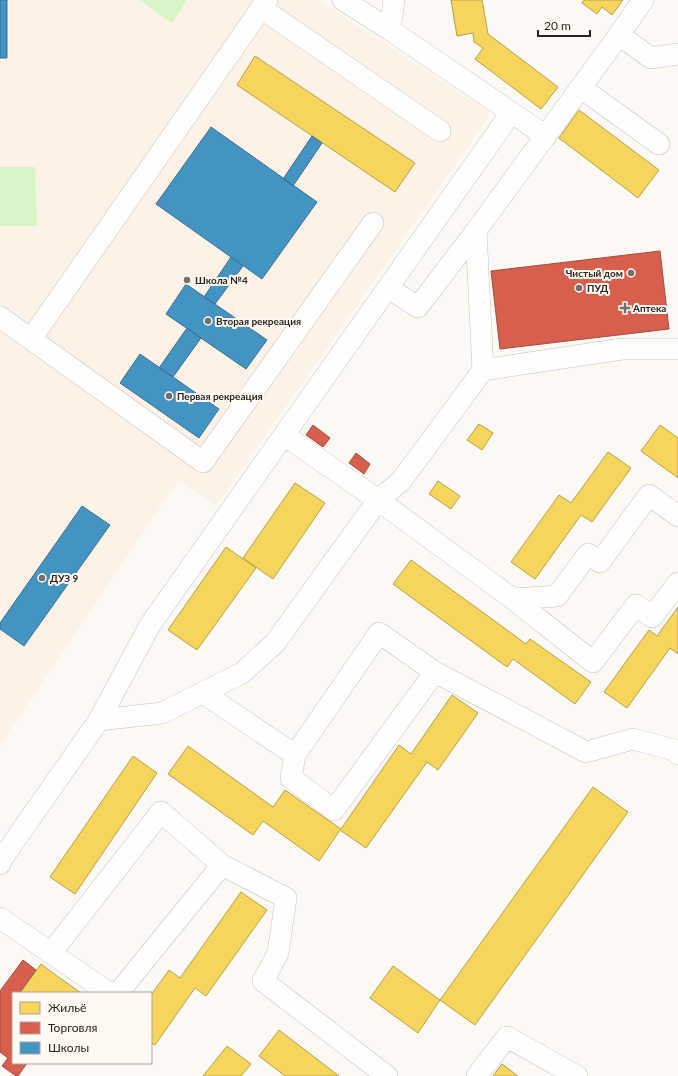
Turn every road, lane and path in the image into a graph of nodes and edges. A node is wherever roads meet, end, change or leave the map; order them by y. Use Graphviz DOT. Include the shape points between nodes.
graph roads {
  1 [pos="343,0"];
  2 [pos="394,0"];
  3 [pos="643,0"];
  4 [pos="264,4"];
  5 [pos="390,30"];
  6 [pos="619,35"];
  7 [pos="678,54"];
  8 [pos="581,88"];
  9 [pos="511,113"];
  10 [pos="440,131"];
  11 [pos="546,136"];
  12 [pos="659,144"];
  13 [pos="373,223"];
  14 [pos="476,231"];
  15 [pos="388,288"];
  16 [pos="0,317"];
  17 [pos="31,339"];
  18 [pos="678,349"];
  19 [pos="483,370"];
  20 [pos="284,435"];
  21 [pos="378,500"];
  22 [pos="678,516"];
  23 [pos="678,583"];
  24 [pos="514,599"];
  25 [pos="435,672"];
  26 [pos="203,693"];
  27 [pos="99,720"];
  28 [pos="678,754"];
  29 [pos="295,755"];
  30 [pos="0,864"];
  31 [pos="222,865"];
  32 [pos="0,918"];
  33 [pos="51,953"];
  34 [pos="108,992"];
  35 [pos="119,992"];
  36 [pos="387,1076"];
  37 [pos="477,1076"];
  38 [pos="577,1076"];
  1 -- 5 [label="street"];
  2 -- 5 [label="street"];
  3 -- 6 [label="street"];
  4 -- 10 [label="street"];
  4 -- 17 [label="street"];
  5 -- 9 [label="street"];
  6 -- 7 [label="street" via="652,58"];
  6 -- 8 [label="street"];
  8 -- 11 [label="street"];
  8 -- 12 [label="street"];
  9 -- 11 [label="street"];
  9 -- 15 [label="street"];
  11 -- 14 [label="street"];
  13 -- 17 [label="street" via="203,462"];
  14 -- 15 [label="street" via="418,307"];
  14 -- 19 [label="street"];
  15 -- 20 [label="street"];
  16 -- 17 [label="street"];
  18 -- 19 [label="street" via="622,349"];
  19 -- 21 [label="street" via="401,481"];
  20 -- 21 [label="street"];
  20 -- 27 [label="street" via="150,624"];
  21 -- 24 [label="street"];
  21 -- 26 [label="street" via="275,643 242,673"];
  22 -- 24 [label="street" via="649,495 600,562 588,554 558,596"];
  23 -- 24 [label="street" via="652,617 636,605 593,662"];
  25 -- 28 [label="street" via="586,752 633,739 674,750"];
  25 -- 29 [label="street" via="379,633"];
  25 -- 29 [label="street" via="334,810 291,778"];
  26 -- 27 [label="street" via="162,713"];
  26 -- 29 [label="street"];
  27 -- 30 [label="street" via="5,853"];
  31 -- 33 [label="street" via="160,812"];
  31 -- 35 [label="street"];
  31 -- 36 [label="street" via="286,898 278,953 263,981"];
  32 -- 33 [label="street"];
  33 -- 34 [label="street"];
  37 -- 38 [label="street" via="508,1037"];
}
